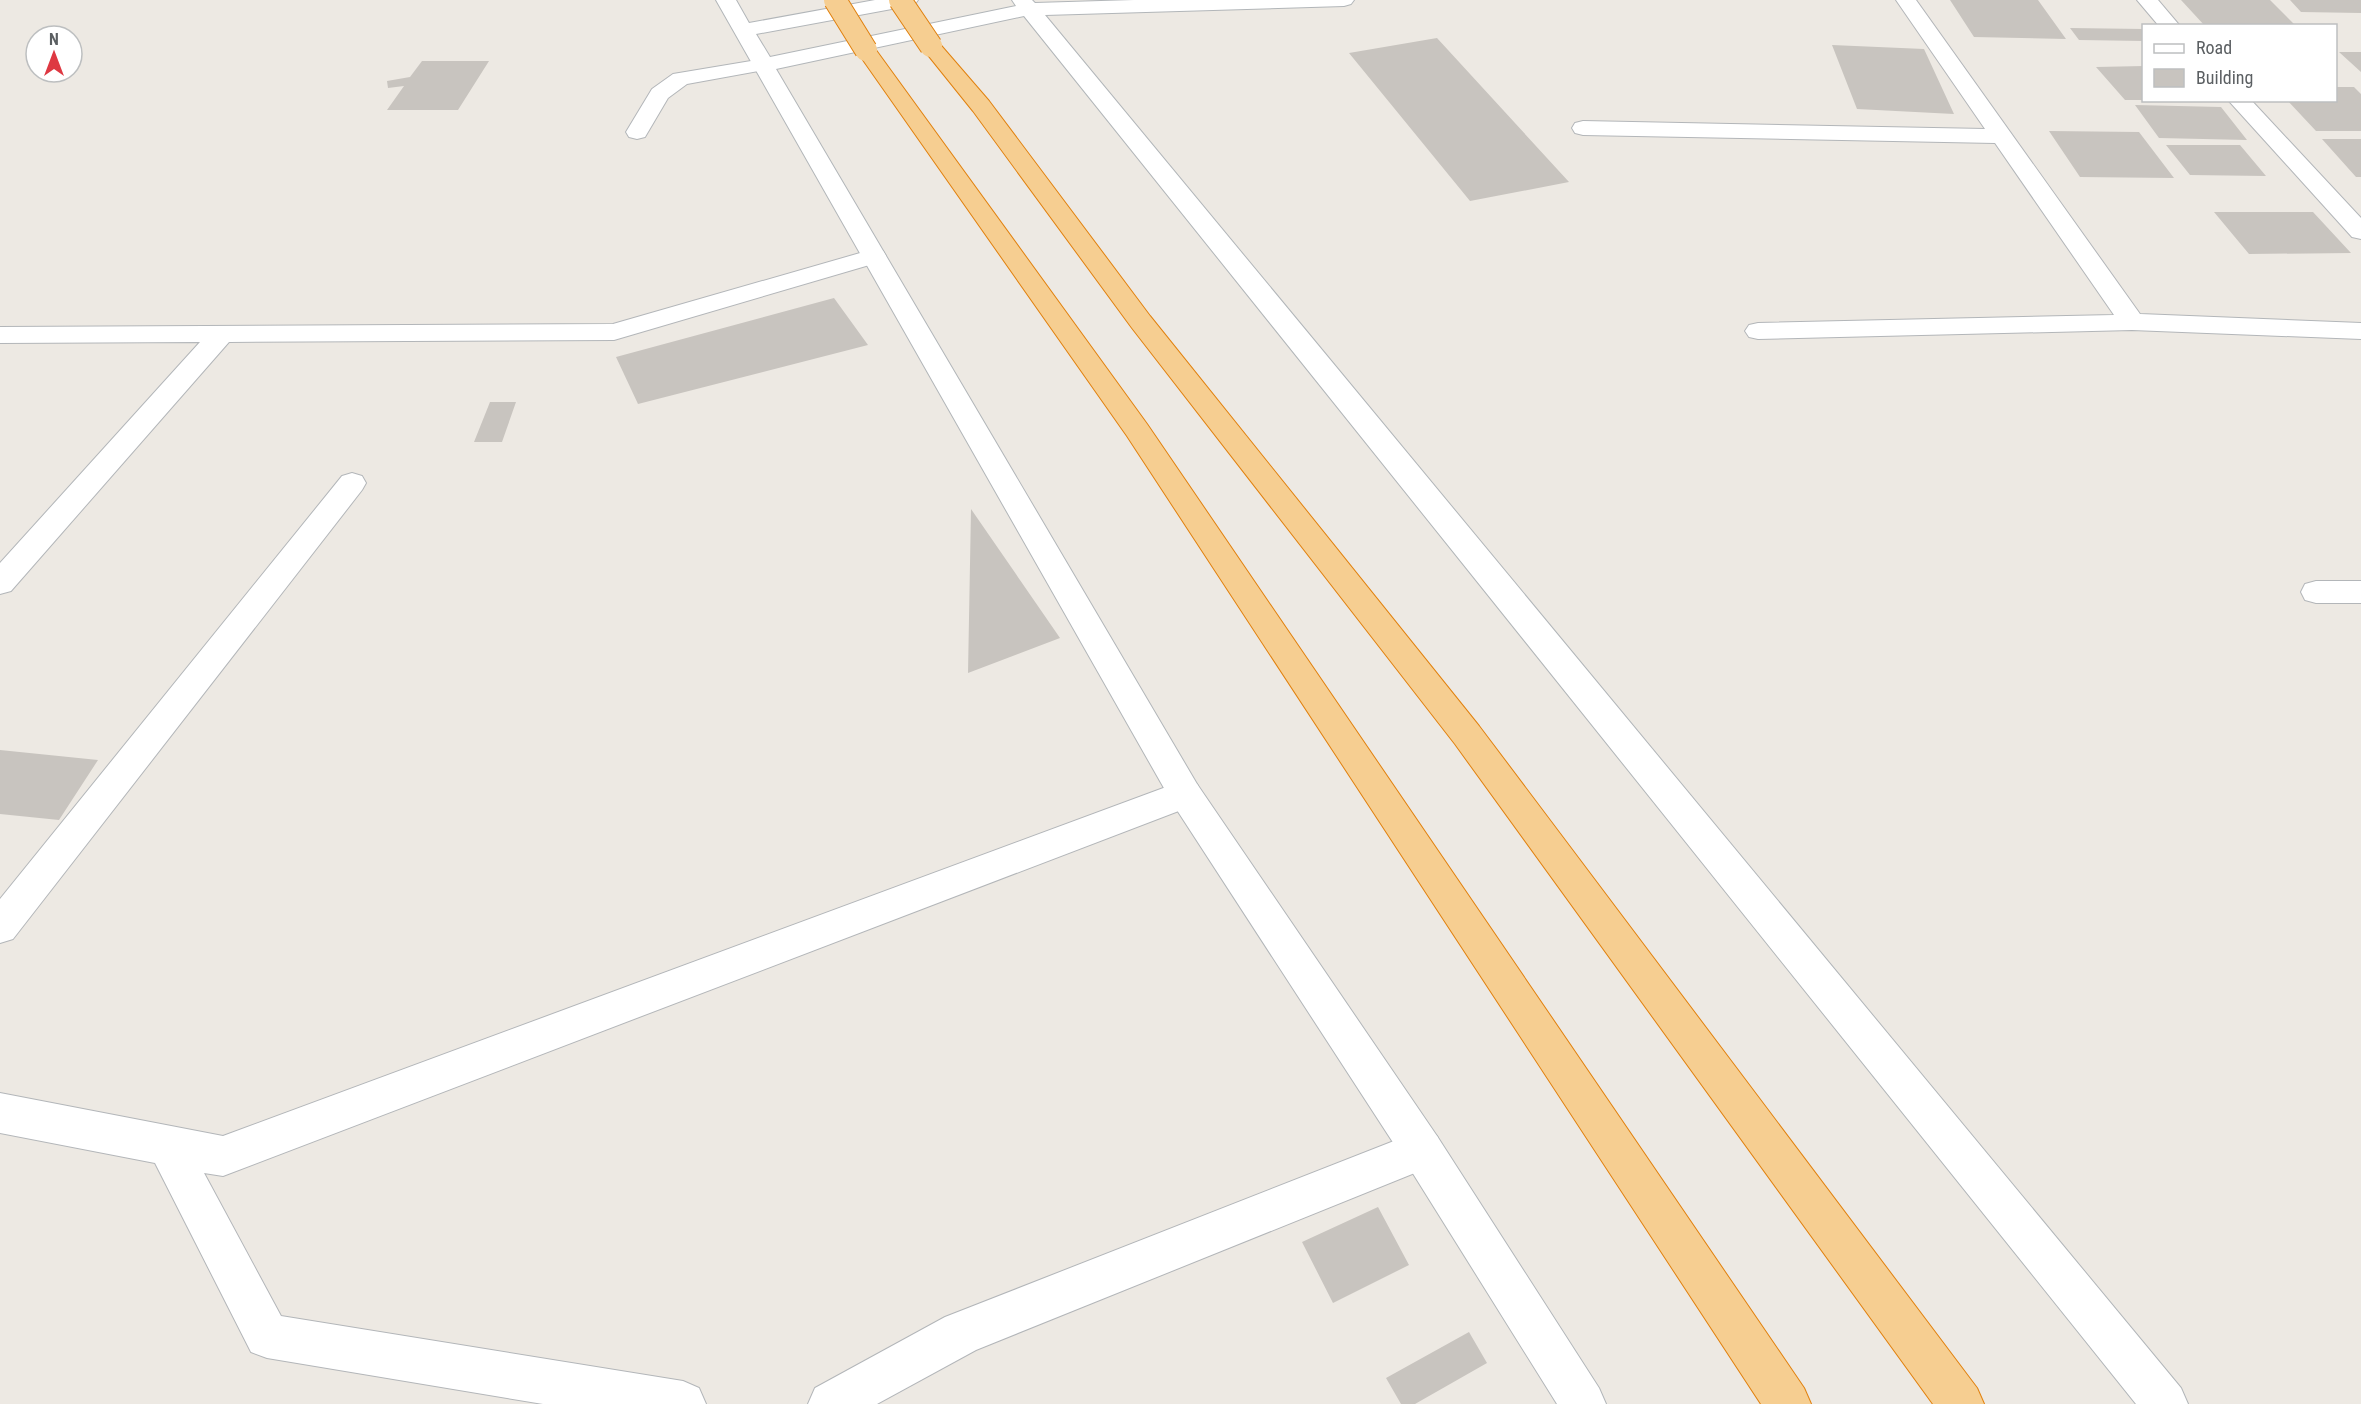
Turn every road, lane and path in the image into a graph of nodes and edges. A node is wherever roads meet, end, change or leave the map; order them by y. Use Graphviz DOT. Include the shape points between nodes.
graph roads {
  1 [pos="726,0"];
  2 [pos="835,0"];
  3 [pos="900,0"];
  4 [pos="908,0"];
  5 [pos="1344,0"];
  6 [pos="1906,0"];
  7 [pos="2146,0"];
  8 [pos="1026,5"];
  9 [pos="2168,24"];
  10 [pos="743,30"];
  11 [pos="763,65"];
  12 [pos="2242,102"];
  13 [pos="1583,128"];
  14 [pos="637,132"];
  15 [pos="2003,136"];
  16 [pos="2361,232"];
  17 [pos="874,256"];
  18 [pos="2132,322"];
  19 [pos="1758,331"];
  20 [pos="2361,332"];
  21 [pos="222,334"];
  22 [pos="0,335"];
  23 [pos="352,483"];
  24 [pos="0,583"];
  25 [pos="2316,592"];
  26 [pos="2361,592"];
  27 [pos="1185,794"];
  28 [pos="0,927"];
  29 [pos="0,1113"];
  30 [pos="168,1146"];
  31 [pos="1422,1150"];
  32 [pos="683,1404"];
  33 [pos="831,1404"];
  34 [pos="1583,1404"];
  35 [pos="1788,1404"];
  36 [pos="1961,1404"];
  37 [pos="2165,1404"];
  1 -- 10 [label="street"];
  2 -- 35 [label="highway, bridge" via="866,50 1137,430"];
  3 -- 36 [label="highway, bridge" via="1141,322 1467,735"];
  4 -- 10 [label="street"];
  5 -- 8 [label="street"];
  6 -- 15 [label="street"];
  7 -- 9 [label="street"];
  8 -- 11 [label="street"];
  8 -- 37 [label="street"];
  10 -- 11 [label="street"];
  11 -- 14 [label="street" via="681,79 660,94"];
  11 -- 17 [label="street"];
  12 -- 16 [label="street"];
  13 -- 15 [label="street"];
  15 -- 18 [label="street"];
  17 -- 21 [label="street" via="614,332"];
  17 -- 27 [label="street"];
  18 -- 19 [label="street"];
  18 -- 20 [label="street"];
  21 -- 22 [label="street"];
  21 -- 24 [label="street"];
  23 -- 28 [label="street"];
  25 -- 26 [label="street"];
  27 -- 30 [label="street" via="223,1156"];
  27 -- 31 [label="street"];
  29 -- 30 [label="street"];
  30 -- 32 [label="street" via="267,1336"];
  31 -- 33 [label="street" via="961,1333"];
  31 -- 34 [label="street"];
}
